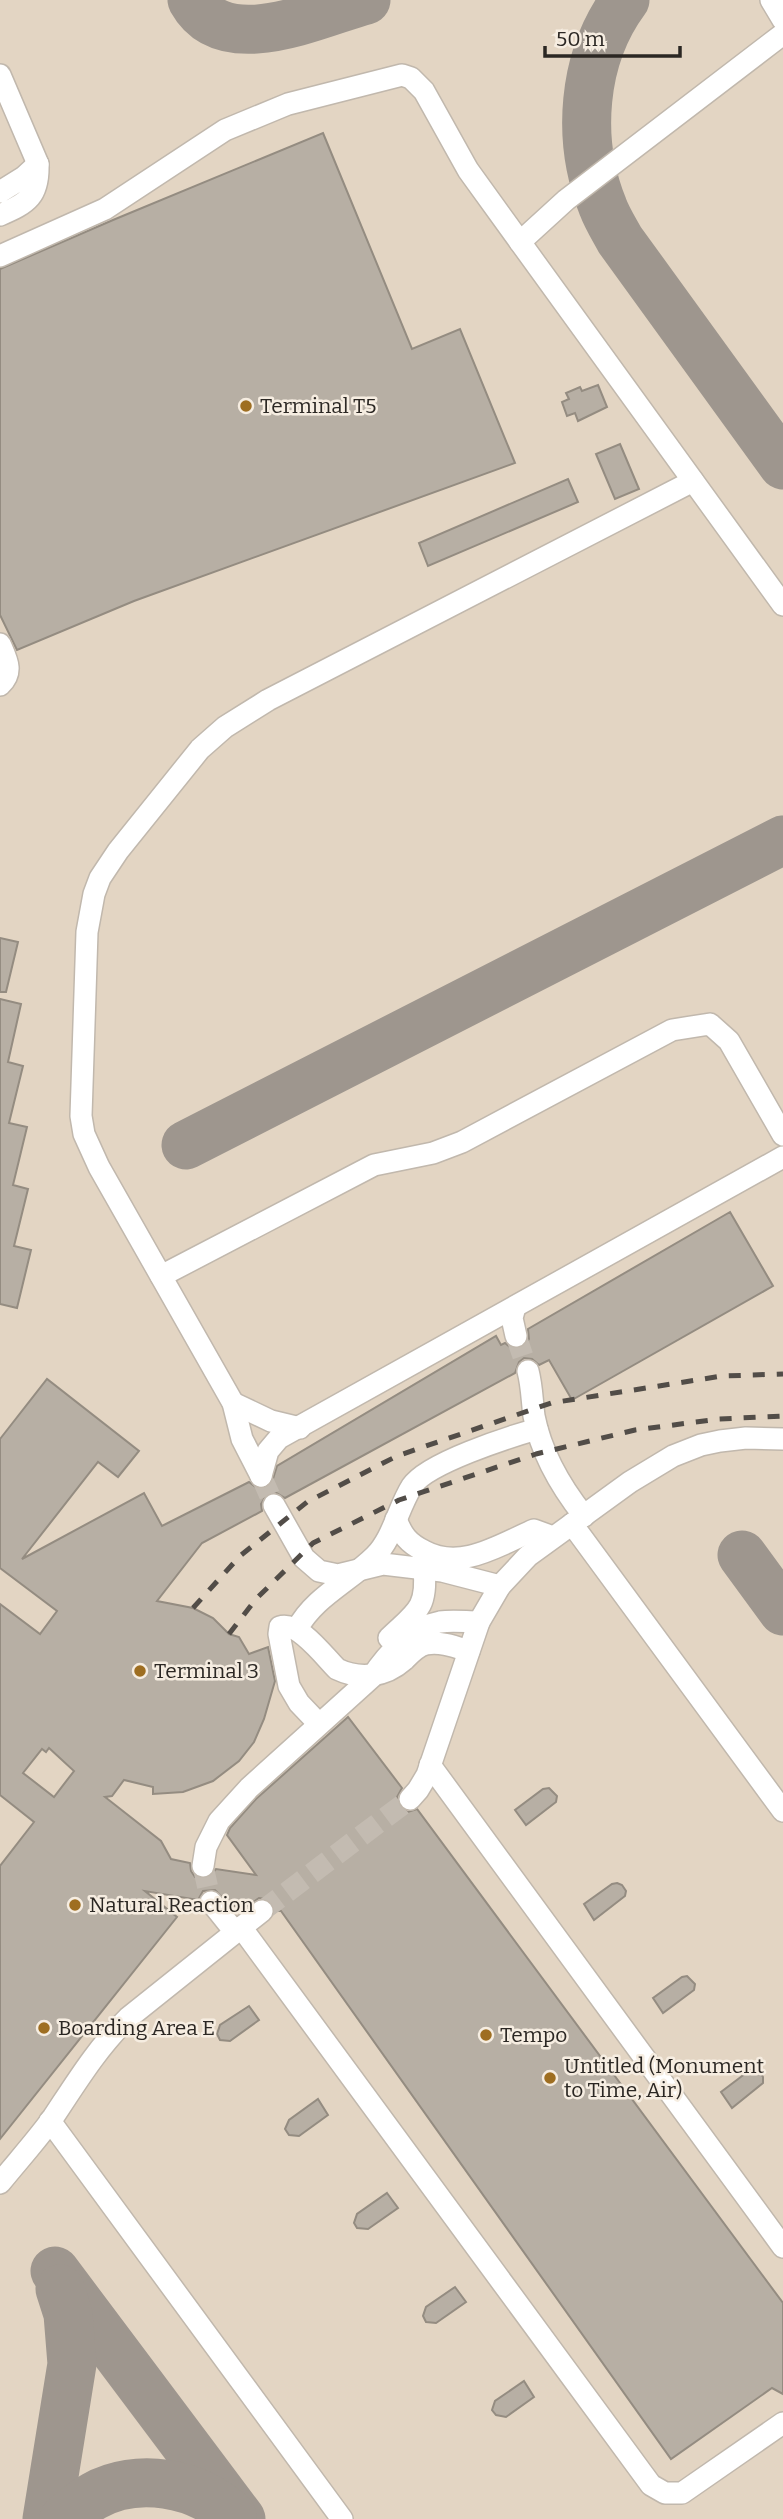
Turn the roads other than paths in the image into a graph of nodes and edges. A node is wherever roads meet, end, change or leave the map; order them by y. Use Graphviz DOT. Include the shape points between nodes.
graph roads {
  1 [pos="771,0"];
  2 [pos="783,20"];
  3 [pos="783,34"];
  4 [pos="0,75"];
  5 [pos="38,164"];
  6 [pos="0,192"];
  7 [pos="0,215"];
  8 [pos="520,242"];
  9 [pos="0,256"];
  10 [pos="692,481"];
  11 [pos="776,579"];
  12 [pos="783,605"];
  13 [pos="0,644"];
  14 [pos="0,685"];
  15 [pos="783,1136"];
  16 [pos="783,1157"];
  17 [pos="160,1276"];
  18 [pos="515,1307"];
  19 [pos="516,1336"];
  20 [pos="528,1371"];
  21 [pos="233,1403"];
  22 [pos="300,1428"];
  23 [pos="537,1429"];
  24 [pos="783,1439"];
  25 [pos="274,1505"];
  26 [pos="396,1519"];
  27 [pos="578,1520"];
  28 [pos="553,1537"];
  29 [pos="364,1567"];
  30 [pos="424,1570"];
  31 [pos="500,1586"];
  32 [pos="479,1622"];
  33 [pos="297,1629"];
  34 [pos="469,1651"];
  35 [pos="372,1677"];
  36 [pos="319,1724"];
  37 [pos="430,1765"];
  38 [pos="410,1799"];
  39 [pos="783,1811"];
  40 [pos="203,1866"];
  41 [pos="211,1902"];
  42 [pos="261,1911"];
  43 [pos="238,1929"];
  44 [pos="50,2121"];
  45 [pos="0,2183"];
  46 [pos="783,2247"];
  47 [pos="783,2423"];
  48 [pos="342,2519"];
  1 -- 2 [label="street"];
  3 -- 8 [label="street" via="566,200"];
  4 -- 5 [label="street"];
  5 -- 6 [label="street"];
  5 -- 7 [label="street" via="34,194"];
  8 -- 9 [label="street" via="468,170 424,91 402,75 288,104 236,125 105,209"];
  8 -- 10 [label="street"];
  10 -- 11 [label="street"];
  10 -- 17 [label="street" via="238,718 194,756 110,863 89,912 81,1116 90,1151"];
  11 -- 12 [label="street"];
  13 -- 14 [label="street" via="9,668"];
  15 -- 17 [label="street" via="729,1041 710,1024 672,1030 462,1142 374,1165"];
  16 -- 18 [label="street"];
  17 -- 21 [label="street"];
  18 -- 19 [label="street"];
  18 -- 22 [label="street"];
  20 -- 23 [label="street"];
  21 -- 22 [label="street" via="271,1421"];
  21 -- 22 [label="street" via="243,1439 261,1476 272,1445"];
  23 -- 26 [label="street" via="424,1474 414,1483"];
  23 -- 27 [label="street"];
  24 -- 27 [label="street" via="746,1438 701,1445 647,1471"];
  25 -- 29 [label="street" via="310,1566 338,1575"];
  26 -- 28 [label="street" via="411,1545 441,1558 467,1558 534,1530"];
  26 -- 29 [label="street" via="379,1552"];
  27 -- 28 [label="street"];
  27 -- 39 [label="street"];
  28 -- 31 [label="street"];
  29 -- 30 [label="street" via="383,1564"];
  29 -- 33 [label="street" via="312,1607"];
  30 -- 31 [label="street"];
  30 -- 35 [label="street" via="426,1589 420,1608 377,1651"];
  31 -- 32 [label="street"];
  32 -- 34 [label="street"];
  32 -- 35 [label="street" via="440,1622 416,1631 383,1659"];
  33 -- 35 [label="street" via="337,1670"];
  33 -- 36 [label="street" via="287,1625 278,1630 289,1686"];
  34 -- 35 [label="street" via="422,1644 396,1667"];
  34 -- 37 [label="street"];
  35 -- 36 [label="street"];
  36 -- 40 [label="street" via="219,1821 206,1847"];
  37 -- 38 [label="street"];
  37 -- 46 [label="street"];
  41 -- 43 [label="street"];
  42 -- 43 [label="street"];
  43 -- 44 [label="street" via="109,2037"];
  43 -- 47 [label="street" via="651,2485 665,2493 682,2493"];
  44 -- 45 [label="street"];
  44 -- 48 [label="street"];
}
